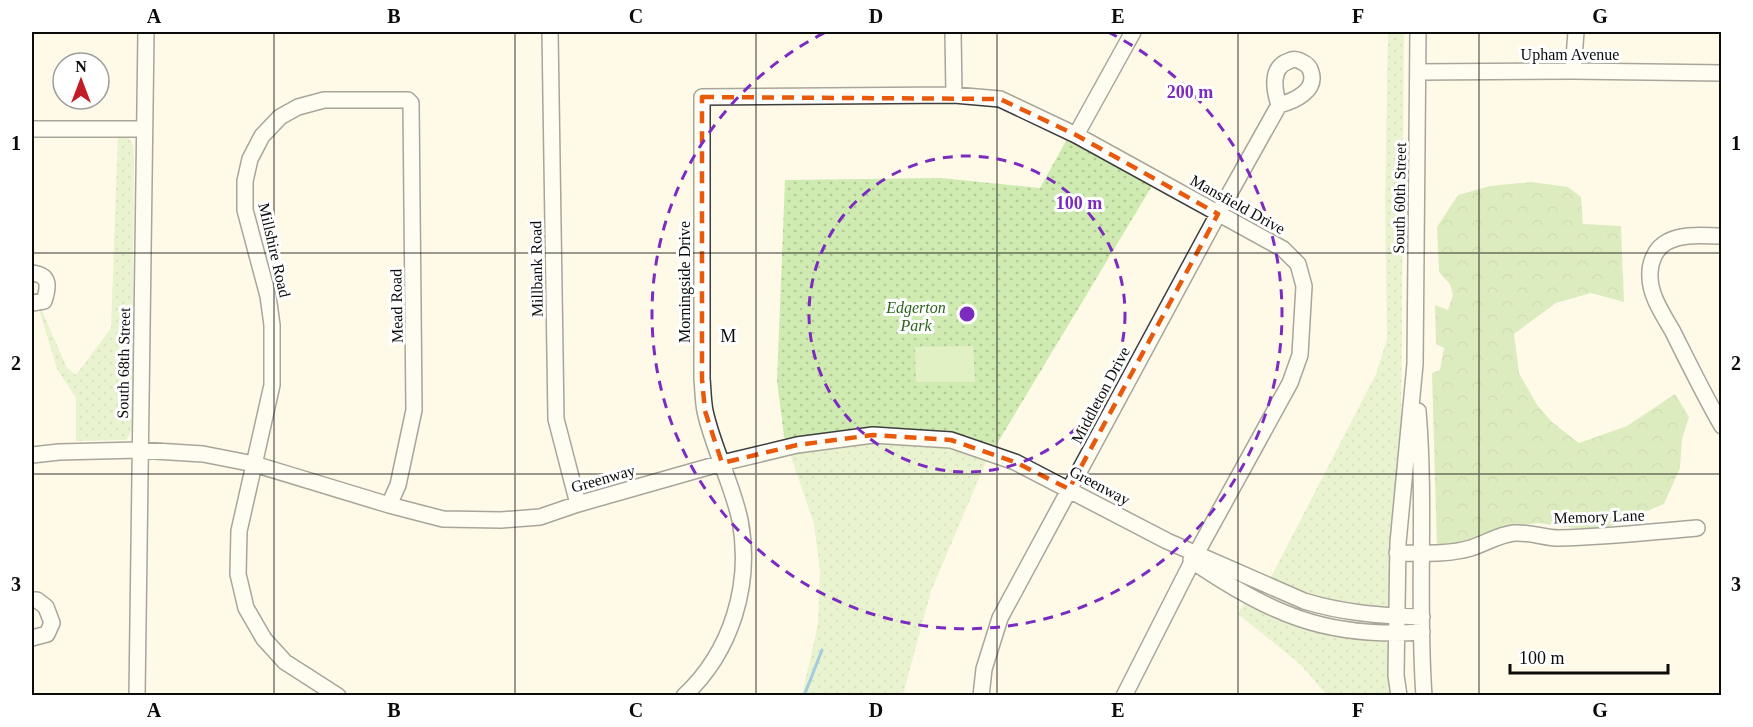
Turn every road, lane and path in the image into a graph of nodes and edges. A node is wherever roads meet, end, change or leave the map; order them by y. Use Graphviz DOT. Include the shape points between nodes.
graph roads {
  1 [pos="146,32"];
  2 [pos="550,32"];
  3 [pos="953,32"];
  4 [pos="1132,32"];
  5 [pos="1418,32"];
  6 [pos="1576,32"];
  7 [pos="1574,71"];
  8 [pos="1418,72"];
  9 [pos="1722,73"];
  10 [pos="954,95"];
  11 [pos="702,97"];
  12 [pos="411,103"];
  13 [pos="1279,105"];
  14 [pos="32,129"];
  15 [pos="144,129"];
  16 [pos="1076,135"];
  17 [pos="1218,213"];
  18 [pos="1722,236"];
  19 [pos="32,273"];
  20 [pos="32,303"];
  21 [pos="1415,364"];
  22 [pos="1722,426"];
  23 [pos="139,450"];
  24 [pos="32,455"];
  25 [pos="722,463"];
  26 [pos="254,464"];
  27 [pos="1069,489"];
  28 [pos="578,504"];
  29 [pos="389,505"];
  30 [pos="1697,528"];
  31 [pos="1398,553"];
  32 [pos="1422,553"];
  33 [pos="1194,558"];
  34 [pos="32,600"];
  35 [pos="1396,616"];
  36 [pos="1422,624"];
  37 [pos="1396,634"];
  38 [pos="32,638"];
  39 [pos="137,696"];
  40 [pos="338,696"];
  41 [pos="684,696"];
  42 [pos="981,696"];
  43 [pos="1124,696"];
  44 [pos="1399,696"];
  45 [pos="1425,696"];
  1 -- 15 [label="street, South 68th Street"];
  2 -- 28 [label="street, Millbank Road" via="556,419"];
  3 -- 10 [label="street"];
  4 -- 16 [label="street"];
  5 -- 8 [label="street, South 60th Street"];
  6 -- 7 [label="street"];
  7 -- 8 [label="street, Upham Avenue"];
  7 -- 9 [label="street, Upham Avenue"];
  8 -- 21 [label="street, South 60th Street"];
  10 -- 11 [label="street, Mansfield Drive"];
  10 -- 16 [label="street, Mansfield Drive" via="1000,99"];
  11 -- 25 [label="street, Morningside Drive" via="702,379 705,411"];
  12 -- 26 [label="street, Millshire Road" via="324,100 298,107 268,129 250,159 244,182 245,210 272,325 272,385"];
  12 -- 29 [label="street, Mead Road" via="414,410 398,485"];
  13 -- 17 [label="street, Middleton Drive"];
  14 -- 15 [label="street"];
  15 -- 23 [label="street, South 68th Street"];
  16 -- 17 [label="street, Mansfield Drive"];
  17 -- 27 [label="street, Middleton Drive"];
  17 -- 33 [label="street, Mansfield Drive" via="1283,249 1298,264 1304,286 1300,356 1290,383"];
  18 -- 22 [label="street" via="1687,236 1665,242 1655,255 1649,276 1655,296"];
  19 -- 20 [label="street" via="46,279 47,286 44,301"];
  21 -- 31 [label="street, South 60th Street"];
  21 -- 32 [label="street, South 60th Street"];
  23 -- 24 [label="street, Greenway"];
  23 -- 26 [label="street, Greenway" via="203,454"];
  23 -- 39 [label="street, South 68th Street"];
  25 -- 27 [label="street, Greenway" via="797,445 873,435 951,441 1015,462"];
  25 -- 28 [label="street, Greenway"];
  25 -- 41 [label="street, Morningside Drive" via="739,519 743,581 726,641"];
  26 -- 29 [label="street, Greenway"];
  26 -- 40 [label="street, Millshire Road" via="239,531 238,574 246,608 264,639 285,662"];
  27 -- 33 [label="street, Greenway"];
  27 -- 42 [label="street, Middleton Drive" via="1000,618 984,669"];
  28 -- 29 [label="street, Greenway" via="540,517 501,520 443,519"];
  30 -- 32 [label="street, Memory Lane" via="1553,538 1516,533 1456,551"];
  31 -- 32 [label="street, Memory Lane"];
  31 -- 35 [label="street, South 60th Street"];
  32 -- 36 [label="street, South 60th Street"];
  33 -- 35 [label="street, Greenway" via="1324,607"];
  33 -- 37 [label="street, Greenway" via="1259,602 1295,618 1347,631"];
  33 -- 43 [label="street, Mansfield Drive"];
  34 -- 38 [label="street" via="46,608 52,623 46,634"];
  35 -- 36 [label="street, Greenway"];
  35 -- 37 [label="street, South 60th Street"];
  36 -- 37 [label="street, Greenway"];
  36 -- 45 [label="street, South 60th Street"];
  37 -- 44 [label="street, South 60th Street"];
}
